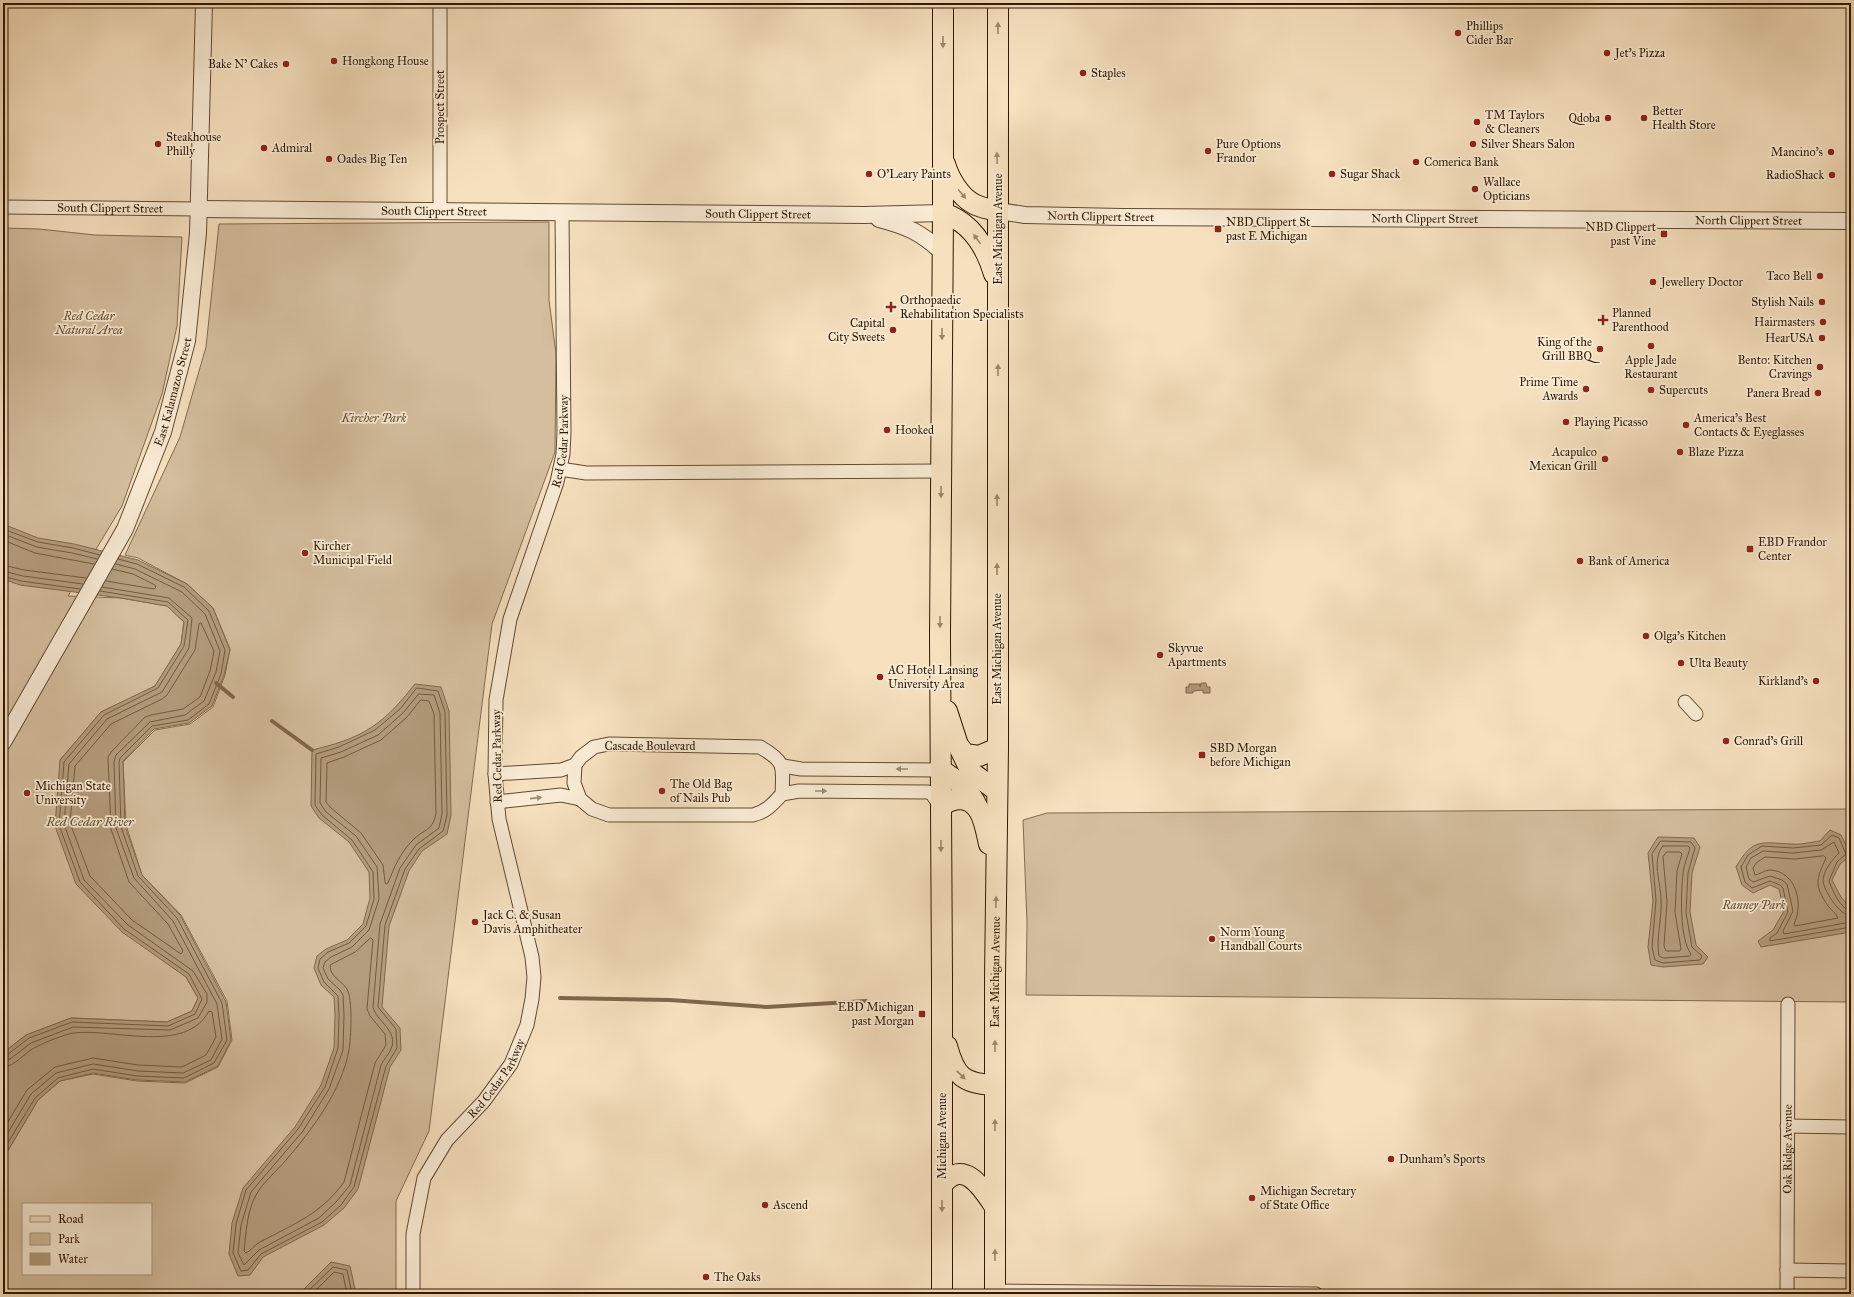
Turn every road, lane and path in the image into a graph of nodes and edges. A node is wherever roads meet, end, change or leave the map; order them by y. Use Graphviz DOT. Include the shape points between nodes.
graph roads {
  1 [pos="204,3"];
  2 [pos="440,3"];
  3 [pos="943,3"];
  4 [pos="998,3"];
  5 [pos="943,146"];
  6 [pos="3,207"];
  7 [pos="198,209"];
  8 [pos="440,211"];
  9 [pos="998,211"];
  10 [pos="562,213"];
  11 [pos="944,213"];
  12 [pos="864,215"];
  13 [pos="1851,221"];
  14 [pos="943,253"];
  15 [pos="998,287"];
  16 [pos="560,469"];
  17 [pos="941,472"];
  18 [pos="940,687"];
  19 [pos="1685,702"];
  20 [pos="1696,714"];
  21 [pos="3,742"];
  22 [pos="958,745"];
  23 [pos="998,748"];
  24 [pos="575,765"];
  25 [pos="783,766"];
  26 [pos="941,770"];
  27 [pos="495,774"];
  28 [pos="997,791"];
  29 [pos="782,794"];
  30 [pos="580,800"];
  31 [pos="497,802"];
  32 [pos="941,807"];
  33 [pos="981,813"];
  34 [pos="996,880"];
  35 [pos="1788,1004"];
  36 [pos="942,1027"];
  37 [pos="995,1085"];
  38 [pos="1787,1126"];
  39 [pos="1851,1127"];
  40 [pos="942,1185"];
  41 [pos="995,1207"];
  42 [pos="1787,1270"];
  43 [pos="1851,1271"];
  44 [pos="994,1292"];
  45 [pos="413,1294"];
  46 [pos="942,1294"];
  47 [pos="1316,1294"];
  48 [pos="1787,1294"];
  1 -- 7 [label="street, East Kalamazoo Street"];
  2 -- 8 [label="street, Prospect Street"];
  3 -- 5 [label="main road, one-way"];
  9 -- 4 [label="main road, East Michigan Avenue, one-way"];
  5 -- 9 [label="main road, one-way" via="947,171 963,196 977,206"];
  5 -- 11 [label="main road"];
  6 -- 7 [label="street, South Clippert Street"];
  7 -- 8 [label="street, South Clippert Street"];
  7 -- 21 [label="street, East Kalamazoo Street" via="187,341 163,432 125,529"];
  8 -- 10 [label="street, South Clippert Street"];
  9 -- 13 [label="street, North Clippert Street" via="1025,215 1122,217"];
  9 -- 15 [label="main road, East Michigan Avenue"];
  10 -- 12 [label="street, South Clippert Street"];
  10 -- 16 [label="street, Red Cedar Parkway" via="564,432"];
  11 -- 12 [label="street, South Clippert Street"];
  11 -- 14 [label="main road"];
  15 -- 11 [label="main road, one-way" via="990,258 976,237 961,221"];
  12 -- 14 [label="street, South Clippert Street" via="922,234"];
  14 -- 17 [label="main road, one-way"];
  23 -- 15 [label="main road, East Michigan Avenue, one-way"];
  16 -- 17 [label="street" via="586,473"];
  16 -- 27 [label="street, Red Cedar Parkway" via="510,619 496,700"];
  17 -- 18 [label="main road, one-way"];
  18 -- 22 [label="main road"];
  18 -- 26 [label="main road"];
  19 -- 20 [label="street"];
  22 -- 23 [label="main road" via="965,754 974,756 984,755"];
  22 -- 28 [label="main road" via="971,772"];
  23 -- 28 [label="main road, East Michigan Avenue"];
  24 -- 25 [label="street, Cascade Boulevard" via="594,747 609,744 760,747 774,755"];
  24 -- 27 [label="street" via="561,770"];
  24 -- 30 [label="street" via="574,783"];
  26 -- 25 [label="street, one-way" via="801,769"];
  25 -- 29 [label="street"];
  26 -- 32 [label="main road"];
  26 -- 33 [label="main road" via="968,790"];
  27 -- 31 [label="street, Red Cedar Parkway"];
  28 -- 34 [label="main road, East Michigan Avenue"];
  29 -- 30 [label="street" via="770,808 753,815 609,814 592,809"];
  29 -- 32 [label="street, one-way" via="799,791 923,792 932,794"];
  31 -- 30 [label="street, one-way" via="561,795"];
  31 -- 45 [label="street, Red Cedar Parkway" via="512,879 532,957 532,999 527,1025 511,1064 484,1101 447,1140 424,1178 413,1234"];
  32 -- 33 [label="main road" via="952,800 961,799 970,801"];
  32 -- 36 [label="main road, Michigan Avenue, one-way"];
  33 -- 34 [label="main road"];
  37 -- 34 [label="main road, East Michigan Avenue, one-way"];
  35 -- 38 [label="street, Oak Ridge Avenue"];
  36 -- 37 [label="main road, one-way" via="956,1072 970,1082"];
  36 -- 40 [label="main road, Michigan Avenue"];
  41 -- 37 [label="main road, East Michigan Avenue, one-way"];
  38 -- 39 [label="street"];
  38 -- 42 [label="street, Oak Ridge Avenue"];
  40 -- 41 [label="main road" via="953,1176 970,1176 982,1186"];
  40 -- 46 [label="main road, Michigan Avenue, one-way"];
  44 -- 41 [label="main road, East Michigan Avenue, one-way"];
  42 -- 43 [label="street"];
  42 -- 48 [label="street, Oak Ridge Avenue"];
  44 -- 47 [label="street"];
}
